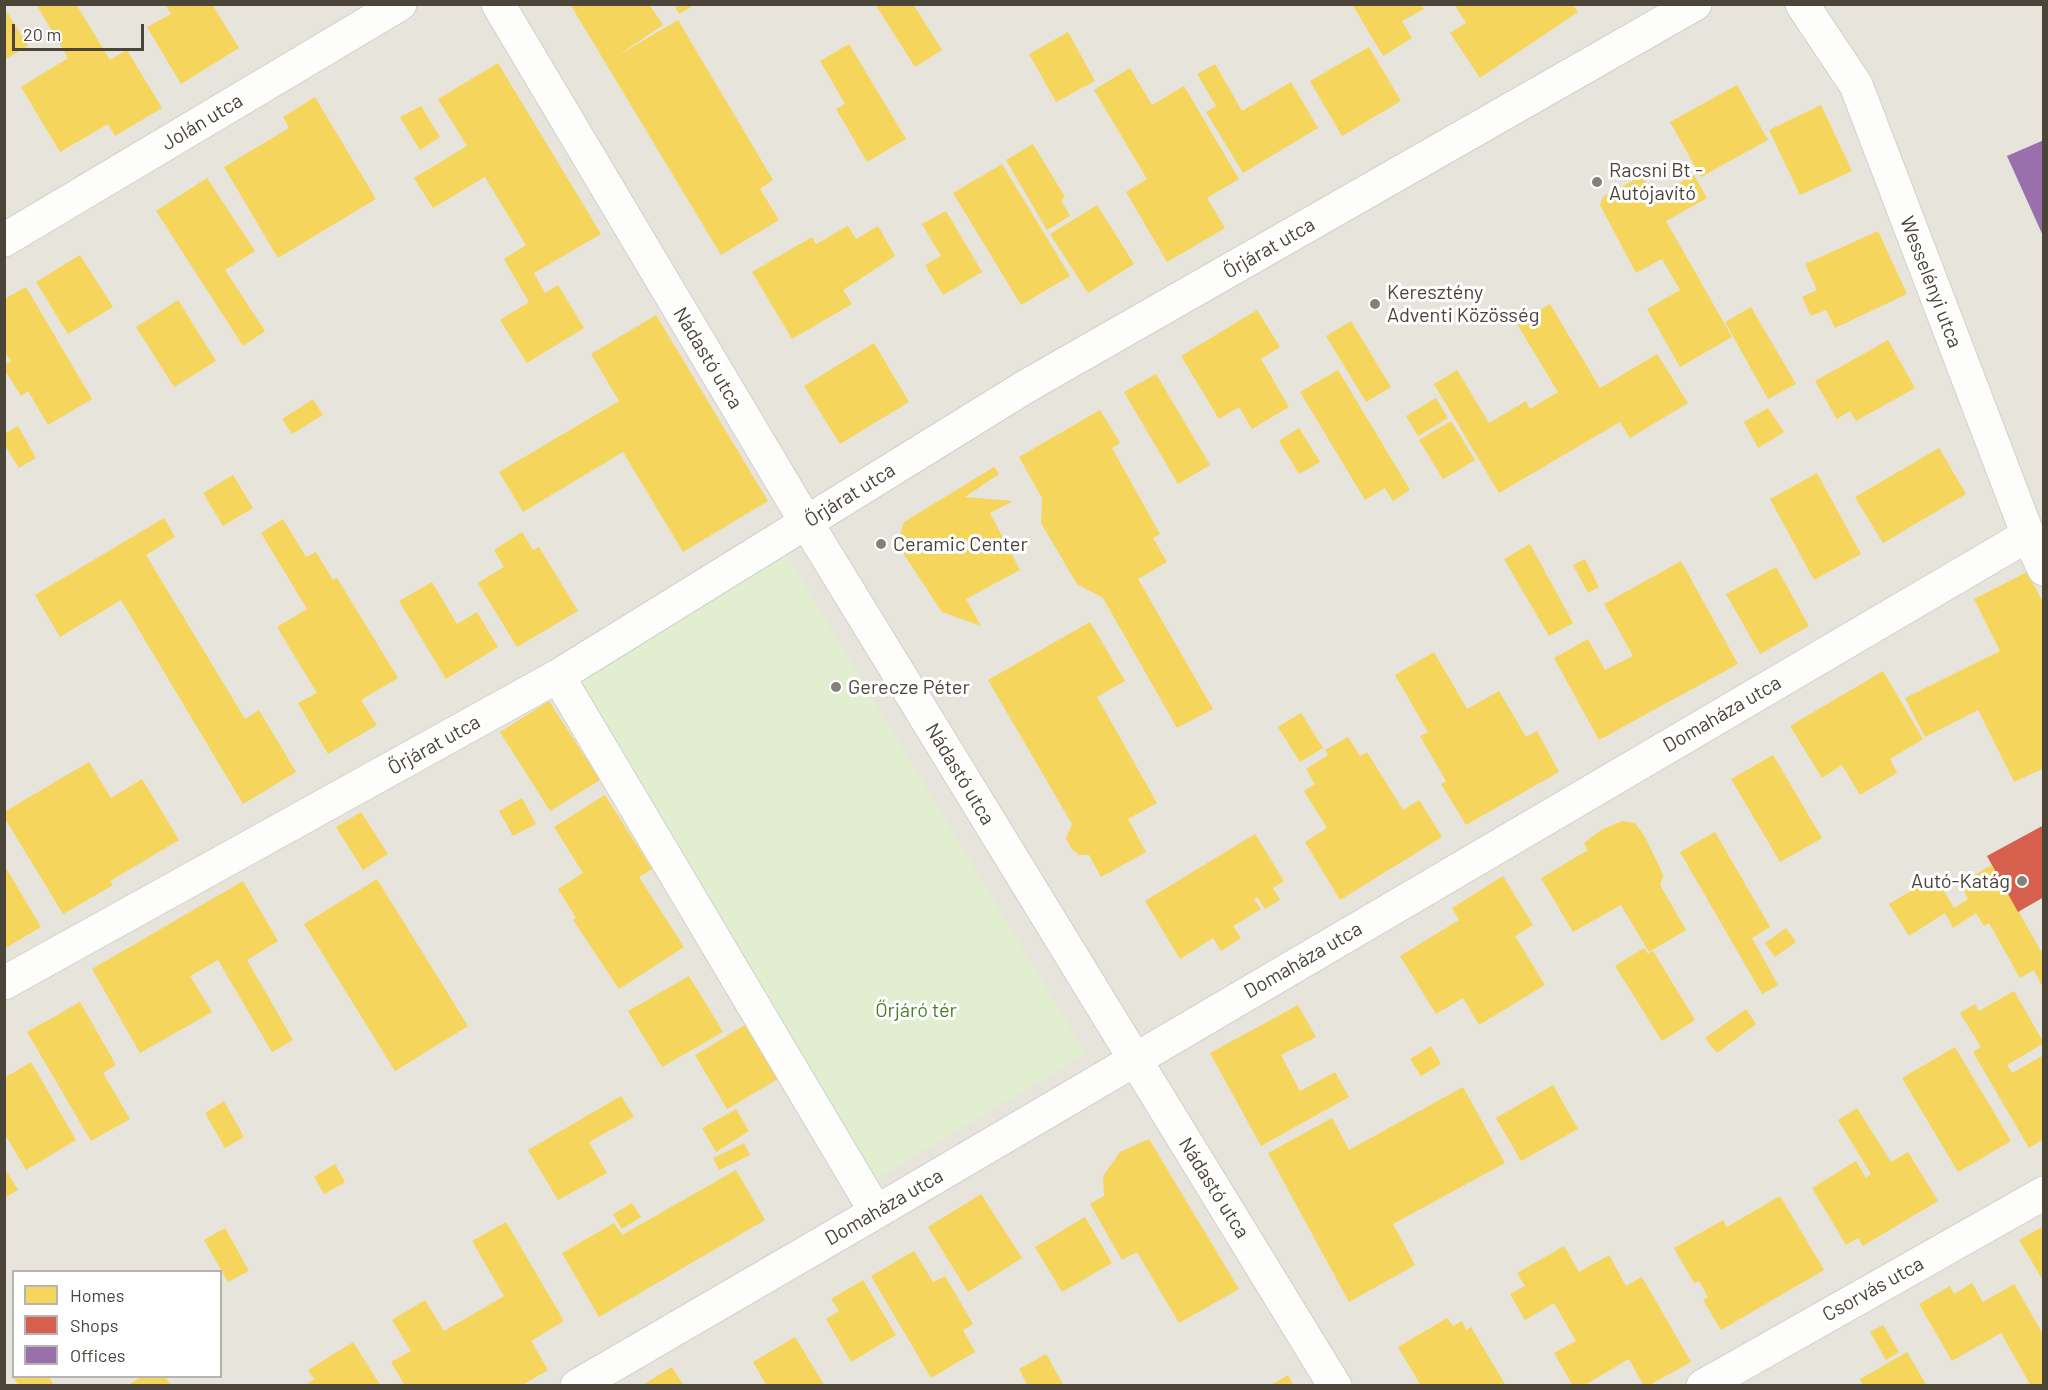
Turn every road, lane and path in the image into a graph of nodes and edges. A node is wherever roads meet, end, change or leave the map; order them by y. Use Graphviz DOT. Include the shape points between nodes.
graph roads {
  1 [pos="400,4"];
  2 [pos="498,4"];
  3 [pos="1695,4"];
  4 [pos="1802,4"];
  5 [pos="4,240"];
  6 [pos="806,522"];
  7 [pos="2028,535"];
  8 [pos="2043,569"];
  9 [pos="558,676"];
  10 [pos="4,983"];
  11 [pos="1134,1059"];
  12 [pos="2043,1193"];
  13 [pos="876,1212"];
  14 [pos="577,1386"];
  15 [pos="1335,1386"];
  16 [pos="1703,1386"];
  1 -- 5 [label="street, Jolán utca"];
  2 -- 6 [label="street, Nádastó utca"];
  3 -- 6 [label="street, Őrjárat utca" via="1025,387"];
  4 -- 7 [label="street, Wesselényi utca" via="1856,85"];
  6 -- 9 [label="street, Őrjárat utca"];
  6 -- 11 [label="street, Nádastó utca"];
  7 -- 8 [label="street, Wesselényi utca"];
  7 -- 11 [label="street, Domaháza utca"];
  9 -- 10 [label="street, Őrjárat utca"];
  9 -- 13 [label="street"];
  11 -- 13 [label="street, Domaháza utca"];
  11 -- 15 [label="street, Nádastó utca"];
  12 -- 16 [label="street, Csorvás utca"];
  13 -- 14 [label="street, Domaháza utca"];
}
